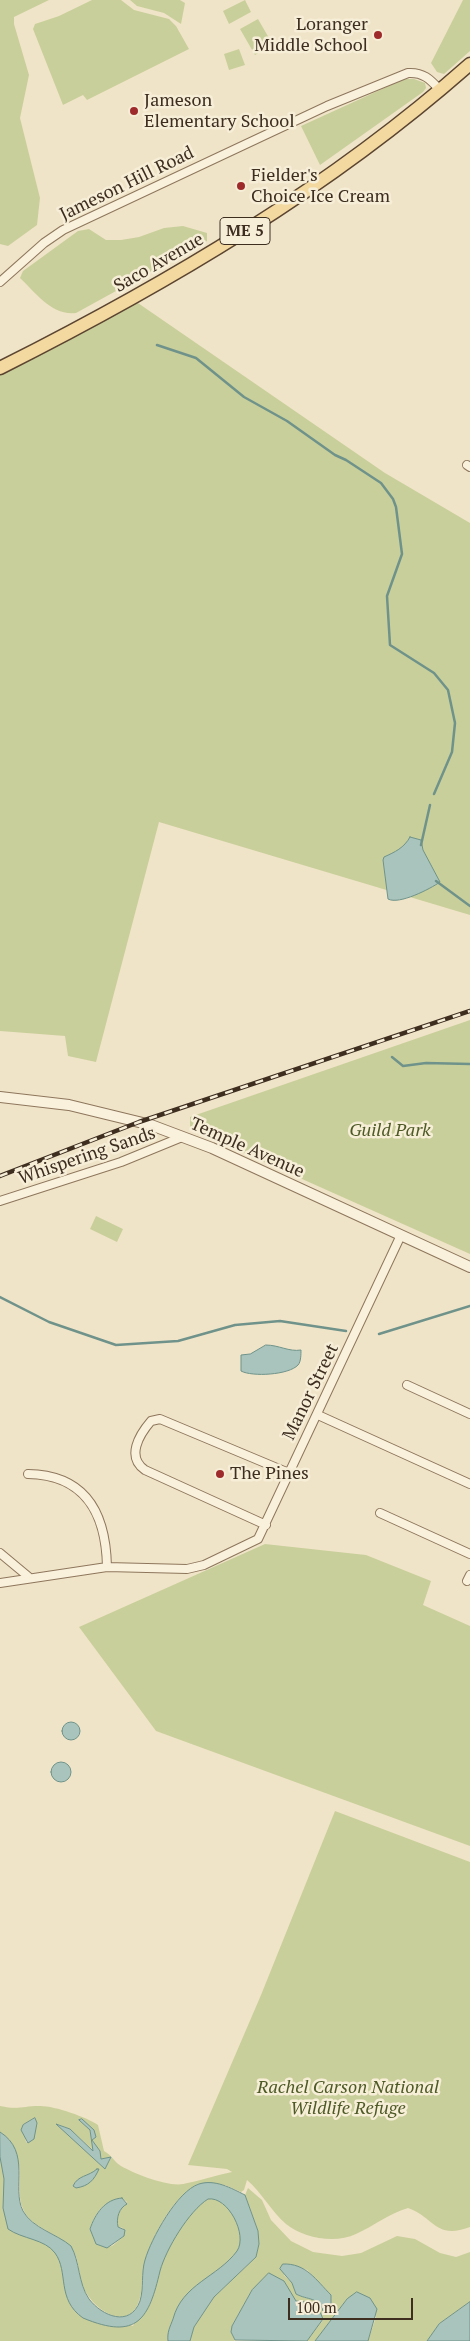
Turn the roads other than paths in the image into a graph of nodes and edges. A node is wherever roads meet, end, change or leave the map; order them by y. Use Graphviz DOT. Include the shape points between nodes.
graph roads {
  1 [pos="470,64"];
  2 [pos="440,90"];
  3 [pos="0,282"];
  4 [pos="0,368"];
  5 [pos="0,1097"];
  6 [pos="182,1137"];
  7 [pos="0,1202"];
  8 [pos="401,1235"];
  9 [pos="470,1267"];
  10 [pos="407,1385"];
  11 [pos="470,1414"];
  12 [pos="318,1415"];
  13 [pos="289,1473"];
  14 [pos="28,1474"];
  15 [pos="470,1484"];
  16 [pos="380,1513"];
  17 [pos="266,1525"];
  18 [pos="0,1553"];
  19 [pos="470,1554"];
  20 [pos="107,1567"];
  21 [pos="30,1578"];
  22 [pos="0,1583"];
  1 -- 2 [label="main road, Saco Avenue / ME 5"];
  2 -- 3 [label="street, Jameson Hill Road" via="427,76 408,73 336,102 63,230"];
  2 -- 4 [label="main road, Saco Avenue / ME 5" via="317,182 217,250 128,302"];
  5 -- 6 [label="street, Temple Avenue" via="86,1109"];
  6 -- 7 [label="street, Whispering Sands" via="122,1162"];
  6 -- 8 [label="street, Temple Avenue"];
  8 -- 9 [label="street, Temple Avenue"];
  8 -- 12 [label="street, Manor Street"];
  10 -- 11 [label="street"];
  12 -- 13 [label="street, Manor Street"];
  12 -- 15 [label="street"];
  13 -- 17 [label="street, Manor Street"];
  13 -- 17 [label="street" via="160,1419 151,1421 137,1444 135,1460 145,1470"];
  14 -- 20 [label="street" via="58,1478 84,1496 101,1524"];
  16 -- 19 [label="street"];
  17 -- 20 [label="street, Manor Street" via="258,1539 195,1568"];
  18 -- 21 [label="street"];
  20 -- 21 [label="street, Manor Street"];
  21 -- 22 [label="street, Manor Street"];
}
